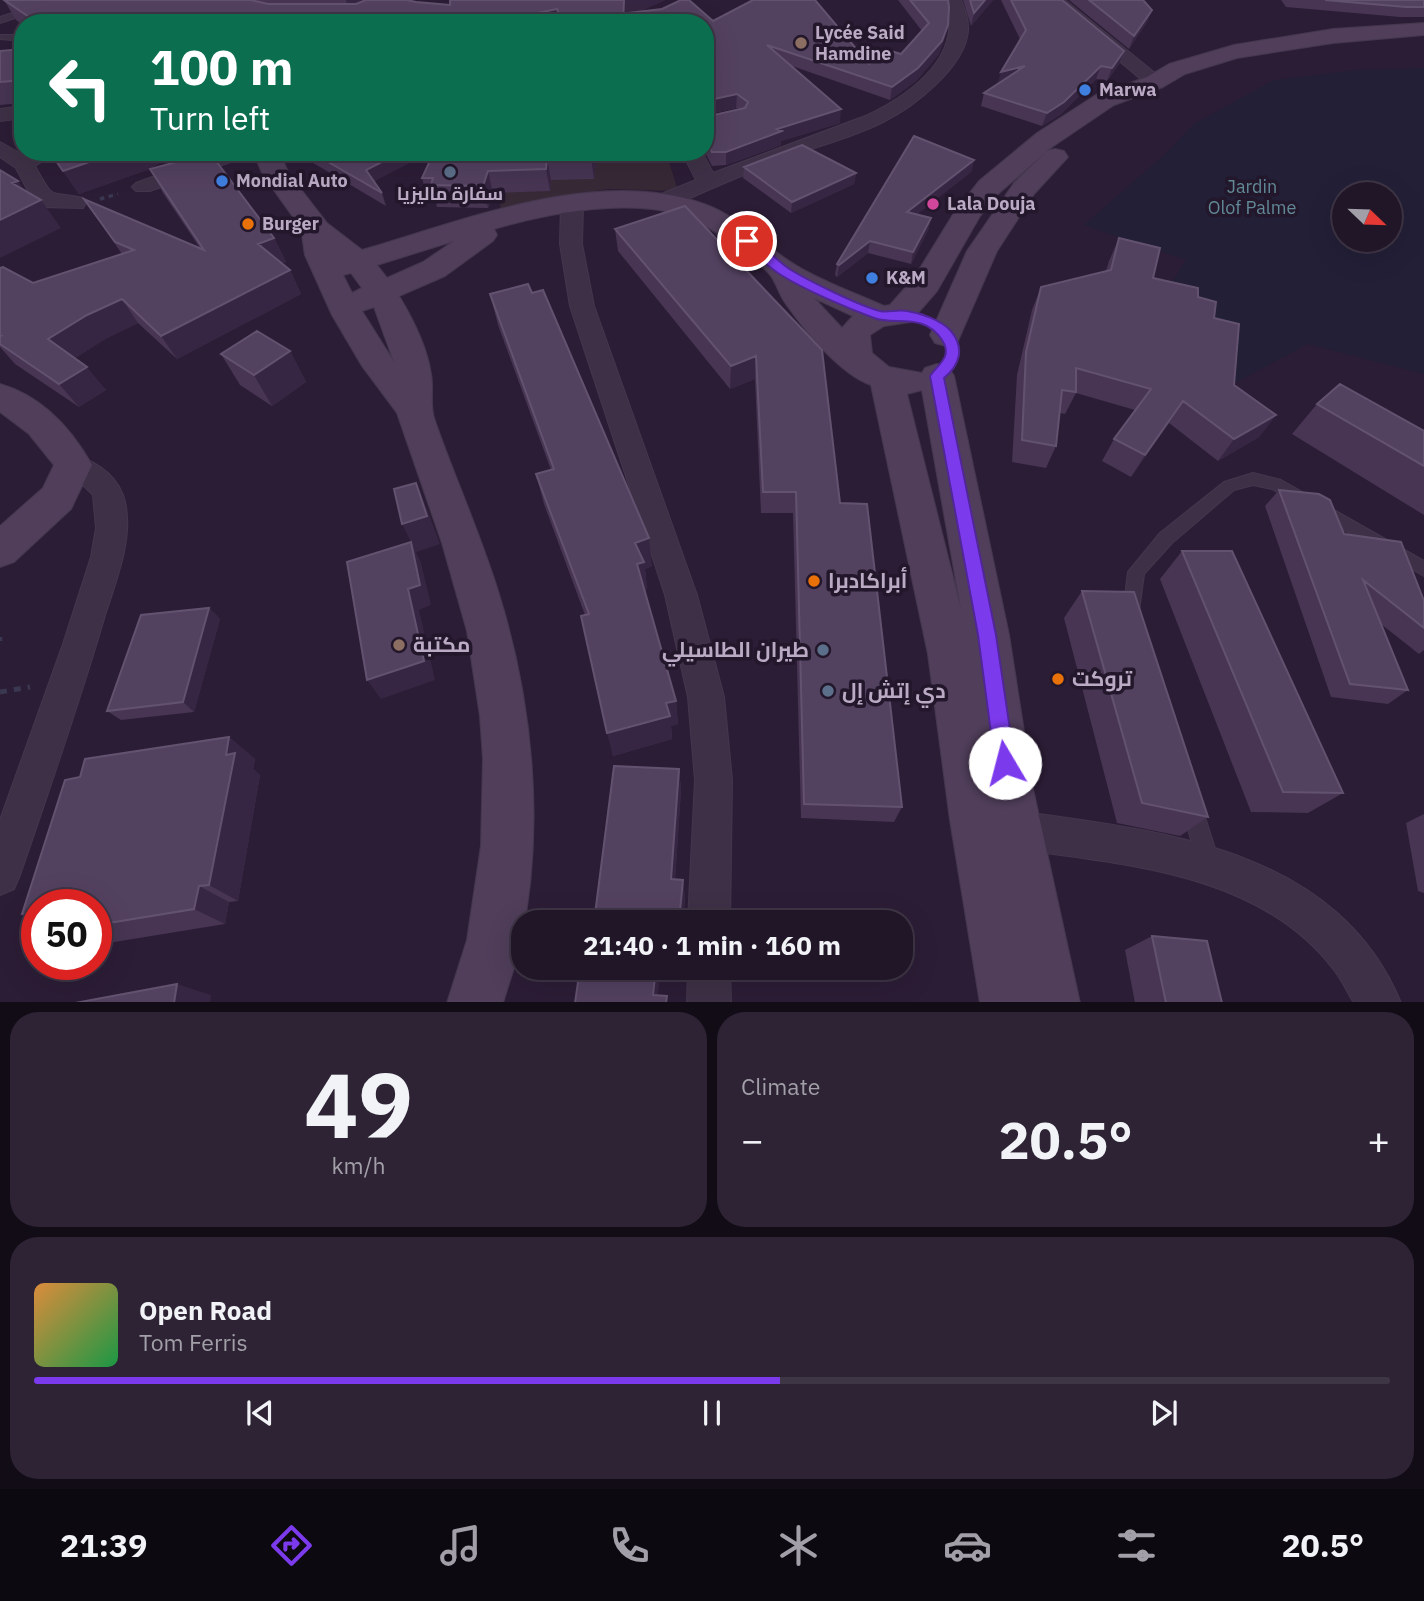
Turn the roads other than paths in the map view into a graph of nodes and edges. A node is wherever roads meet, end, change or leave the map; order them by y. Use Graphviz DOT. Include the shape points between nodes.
graph roads {
  1 [pos="953,0"];
  2 [pos="1055,0"];
  3 [pos="12,16"];
  4 [pos="0,20"];
  5 [pos="1424,29"];
  6 [pos="1424,39"];
  7 [pos="1125,58"];
  8 [pos="1177,69"];
  9 [pos="1155,82"];
  10 [pos="21,161"];
  11 [pos="28,161"];
  12 [pos="215,161"];
  13 [pos="269,161"];
  14 [pos="696,161"];
  15 [pos="24,163"];
  16 [pos="707,182"];
  17 [pos="143,187"];
  18 [pos="662,202"];
  19 [pos="75,203"];
  20 [pos="560,205"];
  21 [pos="503,218"];
  22 [pos="334,250"];
  23 [pos="785,272"];
  24 [pos="420,276"];
  25 [pos="380,292"];
  26 [pos="345,309"];
  27 [pos="889,315"];
  28 [pos="396,320"];
  29 [pos="942,356"];
  30 [pos="874,371"];
  31 [pos="0,396"];
  32 [pos="414,410"];
  33 [pos="73,465"];
  34 [pos="0,550"];
  35 [pos="1424,569"];
  36 [pos="1139,636"];
  37 [pos="1186,791"];
  38 [pos="1017,830"];
  39 [pos="1210,866"];
  40 [pos="0,875"];
  41 [pos="709,910"];
  42 [pos="709,980"];
  43 [pos="475,1002"];
  44 [pos="709,1002"];
  45 [pos="1009,1002"];
  46 [pos="1052,1002"];
  47 [pos="1380,1002"];
  1 -- 16 [label="street" via="960,12 957,48 923,87 877,118"];
  2 -- 7 [label="street"];
  3 -- 4 [label="lane"];
  5 -- 8 [label="main road" via="1277,43"];
  6 -- 29 [label="main road" via="1259,58 1212,72 1114,113 1079,136 1024,189 982,251"];
  7 -- 8 [label="street"];
  7 -- 9 [label="street"];
  8 -- 9 [label="main road"];
  9 -- 27 [label="main road" via="1081,114 1010,167 968,213 926,284"];
  10 -- 15 [label="street"];
  11 -- 15 [label="street"];
  12 -- 17 [label="street"];
  13 -- 22 [label="main road" via="273,175"];
  14 -- 16 [label="street"];
  15 -- 19 [label="street" via="50,202"];
  16 -- 18 [label="street"];
  18 -- 20 [label="main road"];
  18 -- 23 [label="main road" via="695,210 728,226"];
  20 -- 21 [label="main road"];
  20 -- 41 [label="street" via="582,306 651,503 698,662 713,759"];
  21 -- 22 [label="main road" via="400,247"];
  21 -- 24 [label="main road"];
  22 -- 25 [label="main road"];
  22 -- 26 [label="main road"];
  23 -- 27 [label="main road"];
  23 -- 30 [label="main road" via="801,304"];
  24 -- 25 [label="main road"];
  24 -- 28 [label="main road"];
  25 -- 26 [label="main road"];
  25 -- 28 [label="main road"];
  26 -- 32 [label="main road" via="393,388"];
  27 -- 29 [label="main road" via="922,319"];
  27 -- 30 [label="main road" via="866,321 854,334 852,345"];
  28 -- 32 [label="main road" via="414,374"];
  29 -- 30 [label="main road" via="915,382"];
  29 -- 38 [label="main road"];
  30 -- 45 [label="main road" via="950,653"];
  31 -- 33 [label="main road" via="24,408 51,431"];
  32 -- 43 [label="main road" via="478,593 505,729 505,869 496,933"];
  33 -- 34 [label="main road" via="57,498"];
  33 -- 40 [label="street" via="99,481 110,500 111,527 69,680"];
  35 -- 36 [label="lane" via="1276,484 1252,479 1229,486 1167,538 1136,572 1131,610"];
  37 -- 39 [label="lane"];
  38 -- 39 [label="street" via="1153,851"];
  38 -- 46 [label="main road"];
  39 -- 47 [label="street" via="1251,879 1294,902 1339,940"];
  42 -- 44 [label="street"];
}
